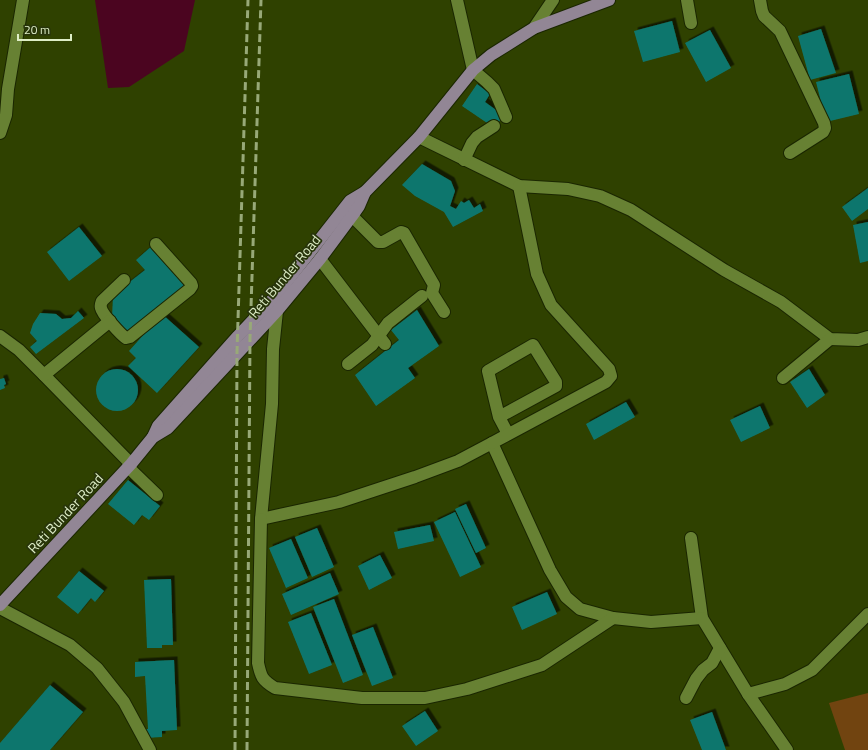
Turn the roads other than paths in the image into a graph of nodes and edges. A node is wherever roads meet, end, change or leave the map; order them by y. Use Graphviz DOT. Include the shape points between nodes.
graph roads {
  1 [pos="23,0"];
  2 [pos="457,0"];
  3 [pos="553,0"];
  4 [pos="609,0"];
  5 [pos="688,0"];
  6 [pos="760,0"];
  7 [pos="691,23"];
  8 [pos="534,28"];
  9 [pos="473,70"];
  10 [pos="506,117"];
  11 [pos="494,126"];
  12 [pos="0,134"];
  13 [pos="419,137"];
  14 [pos="790,152"];
  15 [pos="464,160"];
  16 [pos="519,186"];
  17 [pos="365,192"];
  18 [pos="352,216"];
  19 [pos="156,244"];
  20 [pos="320,259"];
  21 [pos="124,280"];
  22 [pos="422,296"];
  23 [pos="275,305"];
  24 [pos="444,312"];
  25 [pos="110,321"];
  26 [pos="0,336"];
  27 [pos="868,337"];
  28 [pos="830,339"];
  29 [pos="381,340"];
  30 [pos="348,364"];
  31 [pos="44,375"];
  32 [pos="783,378"];
  33 [pos="498,417"];
  34 [pos="508,434"];
  35 [pos="492,443"];
  36 [pos="129,466"];
  37 [pos="157,495"];
  38 [pos="261,519"];
  39 [pos="691,538"];
  40 [pos="0,604"];
  41 [pos="0,608"];
  42 [pos="868,614"];
  43 [pos="613,618"];
  44 [pos="702,618"];
  45 [pos="720,648"];
  46 [pos="748,694"];
  47 [pos="686,698"];
  48 [pos="150,750"];
  49 [pos="787,750"];
  1 -- 12 [label="street" via="6,115"];
  2 -- 9 [label="street"];
  3 -- 8 [label="street"];
  4 -- 8 [label="main road, Reti Bunder Road"];
  5 -- 7 [label="street"];
  6 -- 14 [label="street" via="764,16 780,31 825,128 823,132"];
  8 -- 9 [label="main road, Reti Bunder Road" via="491,55"];
  9 -- 10 [label="street" via="494,89"];
  9 -- 13 [label="main road, Reti Bunder Road"];
  11 -- 15 [label="street" via="472,143"];
  13 -- 15 [label="street"];
  13 -- 17 [label="main road, Reti Bunder Road"];
  15 -- 16 [label="street"];
  16 -- 28 [label="street" via="568,189 593,194 631,210 724,270 781,302"];
  16 -- 34 [label="street" via="537,274 551,305 609,369 611,376 606,382"];
  17 -- 18 [label="main road, Reti Bunder Road"];
  17 -- 23 [label="main road" via="350,201"];
  18 -- 20 [label="main road, Reti Bunder Road"];
  18 -- 24 [label="street" via="378,242 404,233 434,285 432,293"];
  19 -- 25 [label="street" via="192,286 130,337 122,336"];
  20 -- 23 [label="main road, Reti Bunder Road"];
  20 -- 29 [label="street"];
  21 -- 25 [label="street" via="100,306"];
  22 -- 29 [label="street" via="388,323"];
  23 -- 36 [label="main road, Reti Bunder Road" via="168,428 153,437"];
  23 -- 38 [label="street" via="272,404"];
  25 -- 31 [label="street"];
  26 -- 31 [label="street" via="19,350"];
  27 -- 28 [label="street" via="858,340"];
  28 -- 32 [label="street"];
  29 -- 30 [label="street"];
  31 -- 36 [label="street"];
  33 -- 33 [label="street" via="488,371 533,345 556,386"];
  33 -- 34 [label="street"];
  34 -- 35 [label="street"];
  35 -- 38 [label="street" via="458,461 415,477 339,502"];
  35 -- 43 [label="street" via="550,570 566,597 580,609"];
  36 -- 37 [label="street"];
  36 -- 40 [label="main road, Reti Bunder Road"];
  38 -- 43 [label="street" via="258,663 260,676 275,688 362,698 425,698 467,689 542,665"];
  39 -- 44 [label="street"];
  41 -- 48 [label="street" via="70,645 97,668 124,702"];
  42 -- 46 [label="street" via="812,670 785,684"];
  43 -- 44 [label="street" via="651,622"];
  44 -- 45 [label="street"];
  45 -- 46 [label="street"];
  45 -- 47 [label="street" via="712,663 696,679"];
  46 -- 49 [label="street"];
}
